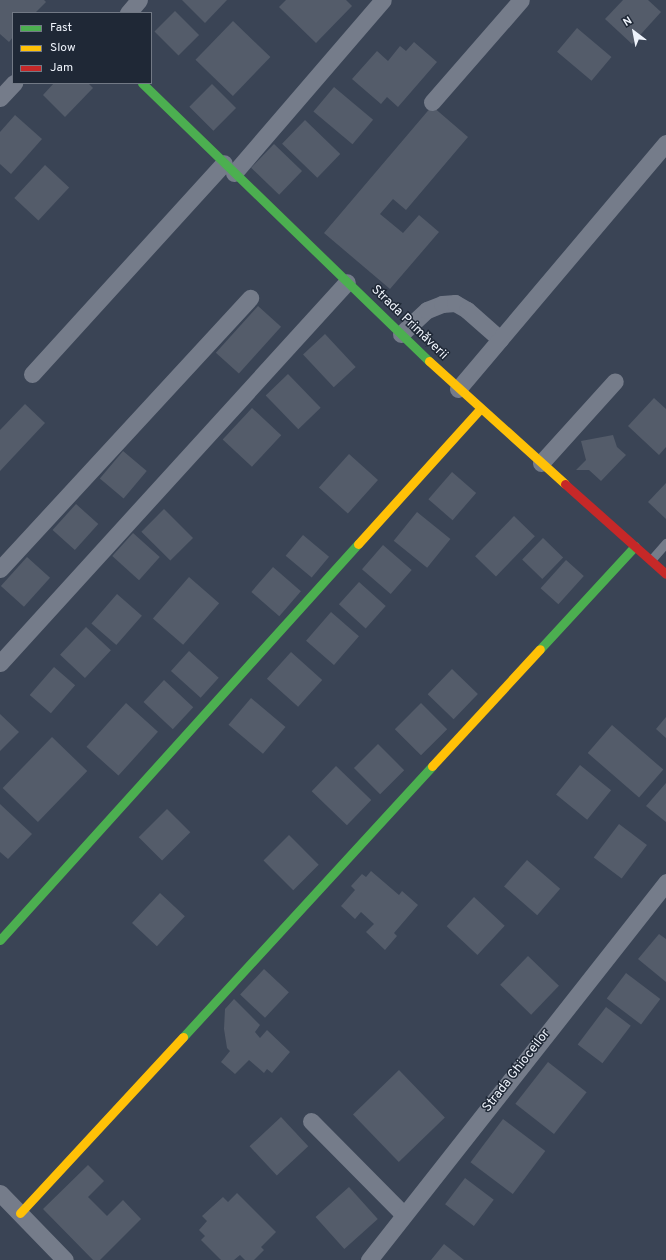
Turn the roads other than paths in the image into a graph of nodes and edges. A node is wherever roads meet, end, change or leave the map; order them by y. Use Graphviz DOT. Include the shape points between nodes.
graph roads {
  1 [pos="139,0"];
  2 [pos="383,0"];
  3 [pos="521,0"];
  4 [pos="129,12"];
  5 [pos="13,84"];
  6 [pos="143,84"];
  7 [pos="0,98"];
  8 [pos="432,102"];
  9 [pos="666,143"];
  10 [pos="229,168"];
  11 [pos="347,282"];
  12 [pos="250,298"];
  13 [pos="401,334"];
  14 [pos="500,339"];
  15 [pos="32,374"];
  16 [pos="614,380"];
  17 [pos="458,389"];
  18 [pos="480,409"];
  19 [pos="541,462"];
  20 [pos="666,543"];
  21 [pos="635,546"];
  22 [pos="651,560"];
  23 [pos="0,569"];
  24 [pos="666,574"];
  25 [pos="0,663"];
  26 [pos="666,882"];
  27 [pos="0,940"];
  28 [pos="311,1121"];
  29 [pos="0,1193"];
  30 [pos="20,1213"];
  31 [pos="404,1215"];
  32 [pos="65,1260"];
  33 [pos="369,1260"];
  1 -- 4 [label="street"];
  2 -- 10 [label="street"];
  3 -- 8 [label="street"];
  5 -- 7 [label="street"];
  6 -- 10 [label="street, Strada Primăverii"];
  9 -- 14 [label="street"];
  10 -- 11 [label="street, Strada Primăverii"];
  10 -- 15 [label="street"];
  11 -- 13 [label="street, Strada Primăverii"];
  11 -- 25 [label="street"];
  12 -- 23 [label="street"];
  13 -- 14 [label="street" via="427,310 442,304 455,304 467,310"];
  13 -- 17 [label="street, Strada Primăverii"];
  14 -- 17 [label="street"];
  16 -- 19 [label="street"];
  17 -- 18 [label="street, Strada Primăverii"];
  18 -- 19 [label="street, Strada Primăverii"];
  18 -- 27 [label="street"];
  19 -- 21 [label="street, Strada Primăverii"];
  20 -- 22 [label="lane"];
  21 -- 22 [label="street, Strada Primăverii"];
  21 -- 30 [label="street"];
  22 -- 24 [label="street, Strada Primăverii"];
  26 -- 31 [label="street, Strada Ghioceilor"];
  28 -- 31 [label="street"];
  29 -- 30 [label="street"];
  30 -- 32 [label="street"];
  31 -- 33 [label="street, Strada Ghioceilor"];
}
